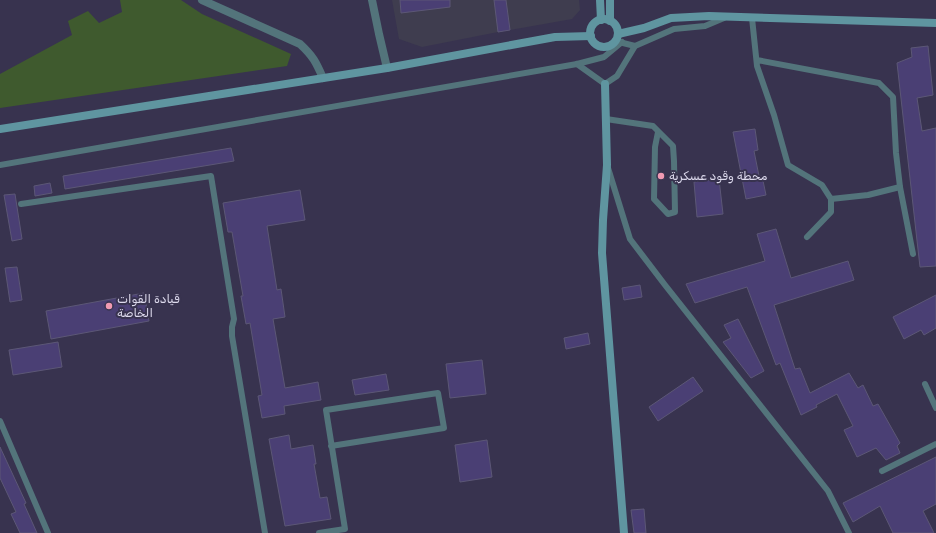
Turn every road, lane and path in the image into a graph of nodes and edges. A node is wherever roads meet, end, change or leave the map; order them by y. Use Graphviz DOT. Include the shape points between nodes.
graph roads {
  1 [pos="202,0"];
  2 [pos="372,0"];
  3 [pos="600,0"];
  4 [pos="610,0"];
  5 [pos="726,17"];
  6 [pos="752,18"];
  7 [pos="601,20"];
  8 [pos="610,21"];
  9 [pos="936,23"];
  10 [pos="591,36"];
  11 [pos="618,39"];
  12 [pos="635,46"];
  13 [pos="757,60"];
  14 [pos="578,64"];
  15 [pos="387,68"];
  16 [pos="323,78"];
  17 [pos="605,84"];
  18 [pos="606,118"];
  19 [pos="0,129"];
  20 [pos="658,132"];
  21 [pos="0,165"];
  22 [pos="607,165"];
  23 [pos="900,187"];
  24 [pos="831,200"];
  25 [pos="21,204"];
  26 [pos="807,237"];
  27 [pos="913,254"];
  28 [pos="925,384"];
  29 [pos="936,408"];
  30 [pos="0,421"];
  31 [pos="936,444"];
  32 [pos="331,446"];
  33 [pos="882,471"];
  34 [pos="48,533"];
  35 [pos="265,533"];
  36 [pos="319,533"];
  37 [pos="624,533"];
  38 [pos="849,533"];
  1 -- 16 [label="street" via="300,44 310,52"];
  2 -- 15 [label="street"];
  3 -- 7 [label="main road"];
  4 -- 8 [label="main road"];
  5 -- 6 [label="main road"];
  5 -- 11 [label="main road" via="670,18"];
  5 -- 12 [label="lane" via="705,26 674,29"];
  6 -- 9 [label="main road"];
  6 -- 13 [label="lane"];
  7 -- 8 [label="main road"];
  7 -- 10 [label="main road" via="595,23"];
  8 -- 11 [label="main road" via="617,27"];
  10 -- 11 [label="main road" via="595,43 602,46 613,44"];
  10 -- 15 [label="main road" via="555,37"];
  11 -- 12 [label="lane"];
  11 -- 14 [label="lane" via="604,58"];
  12 -- 17 [label="lane" via="616,76"];
  13 -- 23 [label="lane" via="878,83 893,96"];
  13 -- 24 [label="lane" via="788,164 822,185"];
  14 -- 17 [label="lane"];
  14 -- 21 [label="lane"];
  15 -- 16 [label="main road"];
  16 -- 19 [label="main road"];
  17 -- 18 [label="main road"];
  18 -- 20 [label="lane" via="653,126"];
  18 -- 22 [label="main road"];
  20 -- 20 [label="lane" via="672,146 674,161 675,212 668,214 654,200 655,147"];
  22 -- 37 [label="main road" via="602,253"];
  22 -- 38 [label="lane" via="630,239 828,491"];
  23 -- 24 [label="lane"];
  23 -- 27 [label="lane"];
  24 -- 26 [label="lane" via="831,212"];
  25 -- 35 [label="lane" via="211,176 234,319 232,336"];
  28 -- 29 [label="lane"];
  30 -- 34 [label="lane"];
  31 -- 33 [label="lane"];
  32 -- 32 [label="lane" via="444,428 438,393 326,410"];
  32 -- 36 [label="lane" via="344,529"];
}
